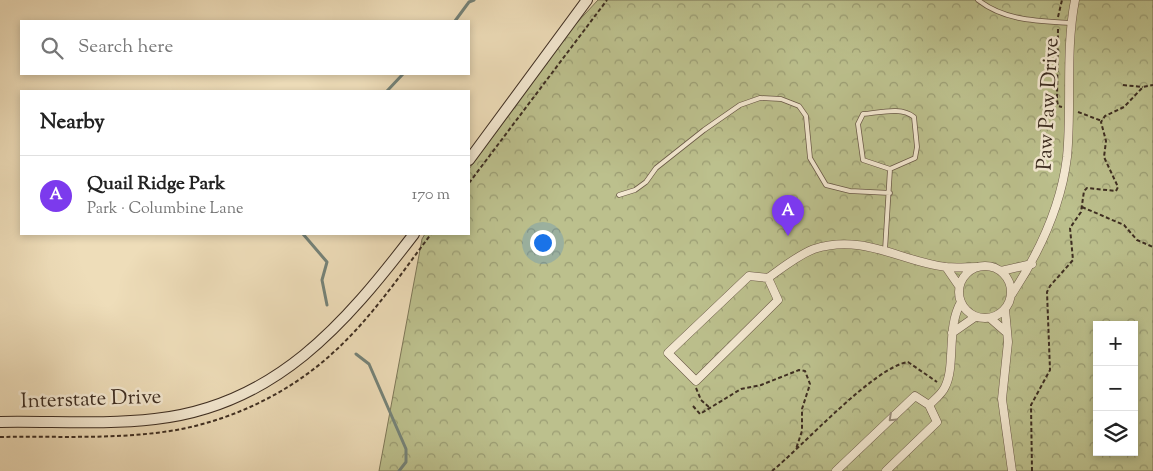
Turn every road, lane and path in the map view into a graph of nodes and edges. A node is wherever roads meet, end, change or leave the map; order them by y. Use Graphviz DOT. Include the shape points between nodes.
graph roads {
  1 [pos="587,0"];
  2 [pos="607,0"];
  3 [pos="978,0"];
  4 [pos="1075,0"];
  5 [pos="1070,23"];
  6 [pos="1123,85"];
  7 [pos="1153,86"];
  8 [pos="1143,87"];
  9 [pos="470,159"];
  10 [pos="890,170"];
  11 [pos="470,182"];
  12 [pos="890,193"];
  13 [pos="618,195"];
  14 [pos="1082,207"];
  15 [pos="413,235"];
  16 [pos="430,235"];
  17 [pos="1153,247"];
  18 [pos="885,250"];
  19 [pos="1032,264"];
  20 [pos="946,267"];
  21 [pos="977,267"];
  22 [pos="1001,271"];
  23 [pos="768,278"];
  24 [pos="960,286"];
  25 [pos="1012,294"];
  26 [pos="961,302"];
  27 [pos="1005,309"];
  28 [pos="975,316"];
  29 [pos="990,318"];
  30 [pos="1006,332"];
  31 [pos="952,333"];
  32 [pos="696,381"];
  33 [pos="945,387"];
  34 [pos="929,405"];
  35 [pos="693,406"];
  36 [pos="710,408"];
  37 [pos="0,422"];
  38 [pos="0,436"];
  39 [pos="795,451"];
  40 [pos="772,471"];
  41 [pos="836,471"];
  42 [pos="886,471"];
  43 [pos="1012,471"];
  44 [pos="1032,471"];
  1 -- 9 [label="main road"];
  2 -- 11 [label="path"];
  3 -- 5 [label="lane" via="1004,15"];
  4 -- 5 [label="street, Paw Paw Drive"];
  5 -- 19 [label="street, Paw Paw Drive" via="1067,157 1044,239"];
  6 -- 8 [label="path"];
  7 -- 8 [label="path"];
  8 -- 14 [label="path" via="1124,107 1105,116 1101,122 1106,141 1104,157 1118,187 1116,191 1087,188"];
  10 -- 10 [label="lane" via="915,158 914,117 908,112 898,111 863,114 858,124 863,160"];
  10 -- 12 [label="lane"];
  12 -- 13 [label="lane" via="850,191 826,185 810,158 806,116 799,106 781,99 760,98 740,105 656,168 640,186"];
  12 -- 18 [label="lane"];
  14 -- 17 [label="path" via="1124,225 1138,240"];
  14 -- 44 [label="path" via="1070,228 1072,260 1047,292 1050,370 1031,405"];
  15 -- 37 [label="main road, Interstate Drive" via="372,289 323,340 279,375 243,394 203,409 158,419"];
  16 -- 38 [label="path" via="363,322 335,352 299,380 262,402 229,416 157,433"];
  18 -- 20 [label="street"];
  18 -- 23 [label="street" via="852,245 814,250"];
  19 -- 22 [label="street"];
  19 -- 25 [label="street, Paw Paw Drive"];
  20 -- 21 [label="street"];
  20 -- 24 [label="street"];
  21 -- 22 [label="street"];
  21 -- 24 [label="street" via="969,271"];
  22 -- 25 [label="street" via="1011,286"];
  23 -- 32 [label="street" via="778,300"];
  23 -- 32 [label="street" via="749,276 668,353"];
  24 -- 26 [label="street"];
  25 -- 27 [label="street"];
  26 -- 28 [label="street"];
  26 -- 31 [label="street"];
  27 -- 29 [label="street"];
  27 -- 30 [label="street"];
  28 -- 29 [label="street"];
  28 -- 31 [label="street"];
  29 -- 30 [label="street"];
  30 -- 43 [label="street" via="1002,399"];
  31 -- 33 [label="street"];
  32 -- 36 [label="path" via="696,392"];
  33 -- 34 [label="street"];
  33 -- 39 [label="path" via="908,362 898,364 883,372"];
  34 -- 41 [label="street, one-way" via="915,396"];
  34 -- 42 [label="street" via="937,422"];
  35 -- 36 [label="path" via="700,414"];
  36 -- 39 [label="path" via="741,389 771,382 799,370 805,371 810,384"];
  39 -- 40 [label="path"];
}
